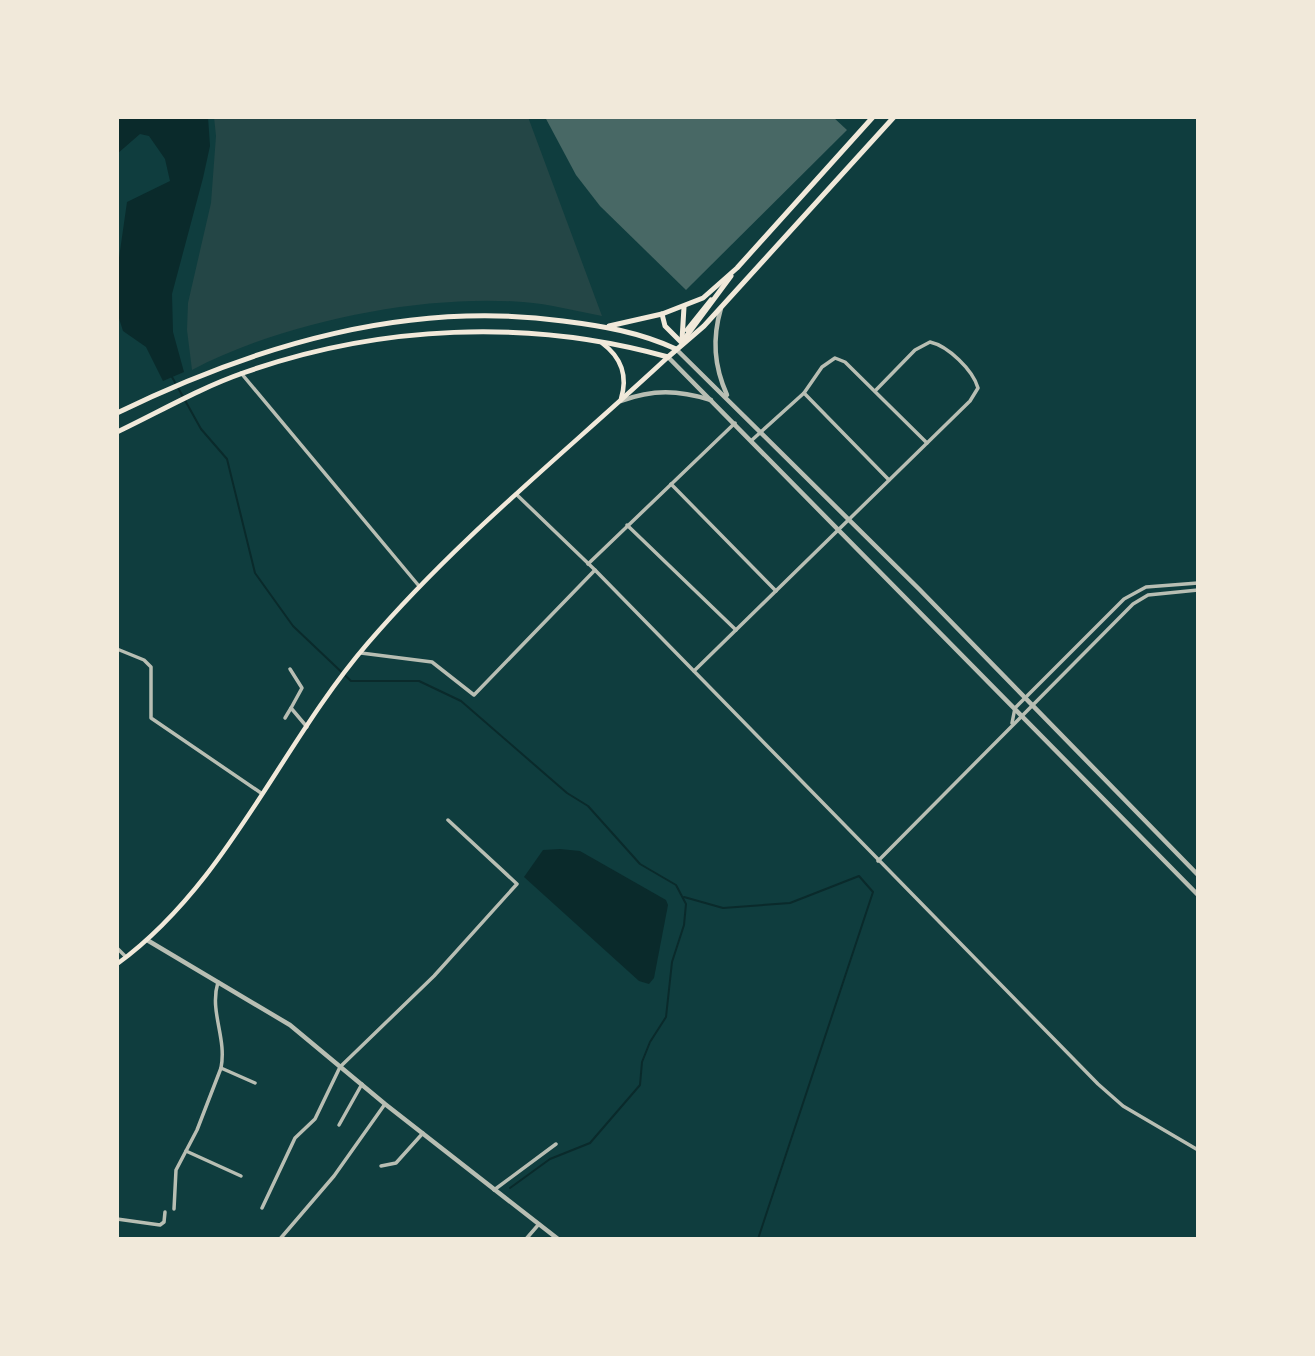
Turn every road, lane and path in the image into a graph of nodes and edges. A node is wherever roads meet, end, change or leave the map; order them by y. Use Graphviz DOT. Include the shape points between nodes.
graph roads {
  1 [pos="873,117"];
  2 [pos="894,117"];
  3 [pos="737,268"];
  4 [pos="684,307"];
  5 [pos="722,307"];
  6 [pos="662,314"];
  7 [pos="424,317"];
  8 [pos="607,327"];
  9 [pos="425,334"];
  10 [pos="601,342"];
  11 [pos="682,343"];
  12 [pos="676,349"];
  13 [pos="667,357"];
  14 [pos="242,373"];
  15 [pos="875,391"];
  16 [pos="804,393"];
  17 [pos="729,399"];
  18 [pos="712,400"];
  19 [pos="620,401"];
  20 [pos="117,413"];
  21 [pos="735,423"];
  22 [pos="762,431"];
  23 [pos="117,432"];
  24 [pos="752,440"];
  25 [pos="927,443"];
  26 [pos="889,480"];
  27 [pos="671,484"];
  28 [pos="516,494"];
  29 [pos="850,519"];
  30 [pos="627,525"];
  31 [pos="838,530"];
  32 [pos="588,564"];
  33 [pos="595,570"];
  34 [pos="1198,583"];
  35 [pos="419,586"];
  36 [pos="1198,590"];
  37 [pos="776,591"];
  38 [pos="1135,593"];
  39 [pos="1139,599"];
  40 [pos="736,630"];
  41 [pos="117,649"];
  42 [pos="361,653"];
  43 [pos="290,669"];
  44 [pos="694,671"];
  45 [pos="1025,697"];
  46 [pos="1034,706"];
  47 [pos="291,708"];
  48 [pos="1015,708"];
  49 [pos="1024,716"];
  50 [pos="285,718"];
  51 [pos="1012,723"];
  52 [pos="307,727"];
  53 [pos="261,793"];
  54 [pos="448,820"];
  55 [pos="878,861"];
  56 [pos="1198,875"];
  57 [pos="1198,895"];
  58 [pos="147,940"];
  59 [pos="117,948"];
  60 [pos="126,957"];
  61 [pos="117,964"];
  62 [pos="218,981"];
  63 [pos="340,1067"];
  64 [pos="221,1069"];
  65 [pos="255,1083"];
  66 [pos="362,1084"];
  67 [pos="385,1104"];
  68 [pos="339,1125"];
  69 [pos="423,1133"];
  70 [pos="556,1144"];
  71 [pos="1198,1150"];
  72 [pos="186,1151"];
  73 [pos="382,1166"];
  74 [pos="241,1176"];
  75 [pos="495,1190"];
  76 [pos="262,1208"];
  77 [pos="174,1209"];
  78 [pos="165,1212"];
  79 [pos="117,1219"];
  80 [pos="539,1224"];
  81 [pos="280,1239"];
  82 [pos="526,1239"];
  83 [pos="558,1239"];
  1 -- 3 [label="main road"];
  2 -- 5 [label="main road"];
  3 -- 4 [label="main road"];
  3 -- 11 [label="main road" via="690,324"];
  4 -- 6 [label="main road"];
  4 -- 11 [label="main road"];
  5 -- 11 [label="main road"];
  5 -- 17 [label="street" via="715,354"];
  6 -- 8 [label="main road"];
  6 -- 11 [label="main road" via="665,326"];
  7 -- 8 [label="main road" via="524,315"];
  7 -- 9 [label="main road"];
  7 -- 20 [label="main road" via="323,335 222,365"];
  8 -- 12 [label="main road"];
  9 -- 10 [label="main road" via="508,332"];
  9 -- 14 [label="main road" via="347,345"];
  10 -- 13 [label="main road"];
  10 -- 19 [label="main road" via="623,370"];
  11 -- 12 [label="main road"];
  12 -- 13 [label="main road"];
  12 -- 17 [label="street"];
  13 -- 18 [label="street"];
  13 -- 19 [label="main road"];
  14 -- 23 [label="main road"];
  14 -- 35 [label="street"];
  15 -- 16 [label="street" via="835,358 822,367"];
  15 -- 25 [label="street"];
  15 -- 25 [label="street" via="915,350 930,342 944,347 975,378 978,388"];
  16 -- 22 [label="street"];
  16 -- 26 [label="street"];
  17 -- 22 [label="street"];
  18 -- 19 [label="street" via="657,391"];
  18 -- 21 [label="street"];
  19 -- 28 [label="main road"];
  21 -- 24 [label="street"];
  21 -- 27 [label="street"];
  22 -- 24 [label="street"];
  22 -- 29 [label="street"];
  24 -- 31 [label="street"];
  25 -- 26 [label="street"];
  26 -- 29 [label="street"];
  27 -- 30 [label="street"];
  27 -- 37 [label="street"];
  28 -- 32 [label="street"];
  28 -- 35 [label="main road"];
  29 -- 31 [label="street"];
  29 -- 45 [label="street"];
  30 -- 32 [label="street"];
  30 -- 40 [label="street"];
  31 -- 37 [label="street"];
  31 -- 48 [label="street"];
  32 -- 33 [label="street"];
  33 -- 42 [label="street" via="474,695 432,662"];
  33 -- 44 [label="street"];
  34 -- 38 [label="street" via="1146,587"];
  35 -- 42 [label="main road"];
  36 -- 39 [label="street" via="1148,594"];
  37 -- 40 [label="street"];
  38 -- 39 [label="street"];
  38 -- 45 [label="street"];
  39 -- 46 [label="street"];
  40 -- 44 [label="street"];
  41 -- 53 [label="street" via="151,667 151,718"];
  42 -- 52 [label="main road"];
  43 -- 47 [label="street" via="302,688"];
  44 -- 55 [label="street"];
  45 -- 46 [label="street"];
  45 -- 48 [label="street"];
  46 -- 49 [label="street"];
  46 -- 56 [label="street"];
  47 -- 50 [label="street"];
  47 -- 52 [label="street"];
  48 -- 49 [label="street"];
  48 -- 51 [label="street"];
  49 -- 51 [label="street"];
  49 -- 57 [label="street"];
  51 -- 55 [label="street"];
  52 -- 53 [label="main road"];
  53 -- 58 [label="main road" via="191,896"];
  54 -- 63 [label="street" via="517,884 434,976"];
  55 -- 71 [label="street" via="1098,1084 1123,1106"];
  58 -- 60 [label="main road"];
  58 -- 62 [label="street"];
  59 -- 60 [label="street"];
  60 -- 61 [label="main road"];
  62 -- 63 [label="street" via="290,1025"];
  62 -- 64 [label="street" via="215,1002 224,1041"];
  63 -- 66 [label="street"];
  63 -- 76 [label="street" via="315,1119 295,1138"];
  64 -- 65 [label="street"];
  64 -- 72 [label="street"];
  66 -- 67 [label="street"];
  66 -- 68 [label="street"];
  67 -- 69 [label="street"];
  67 -- 81 [label="street"];
  69 -- 73 [label="street" via="396,1163"];
  69 -- 75 [label="street"];
  70 -- 75 [label="street"];
  72 -- 74 [label="street"];
  72 -- 77 [label="street" via="176,1170"];
  75 -- 80 [label="street"];
  78 -- 79 [label="street" via="160,1226"];
  80 -- 82 [label="street"];
  80 -- 83 [label="street"];
}
